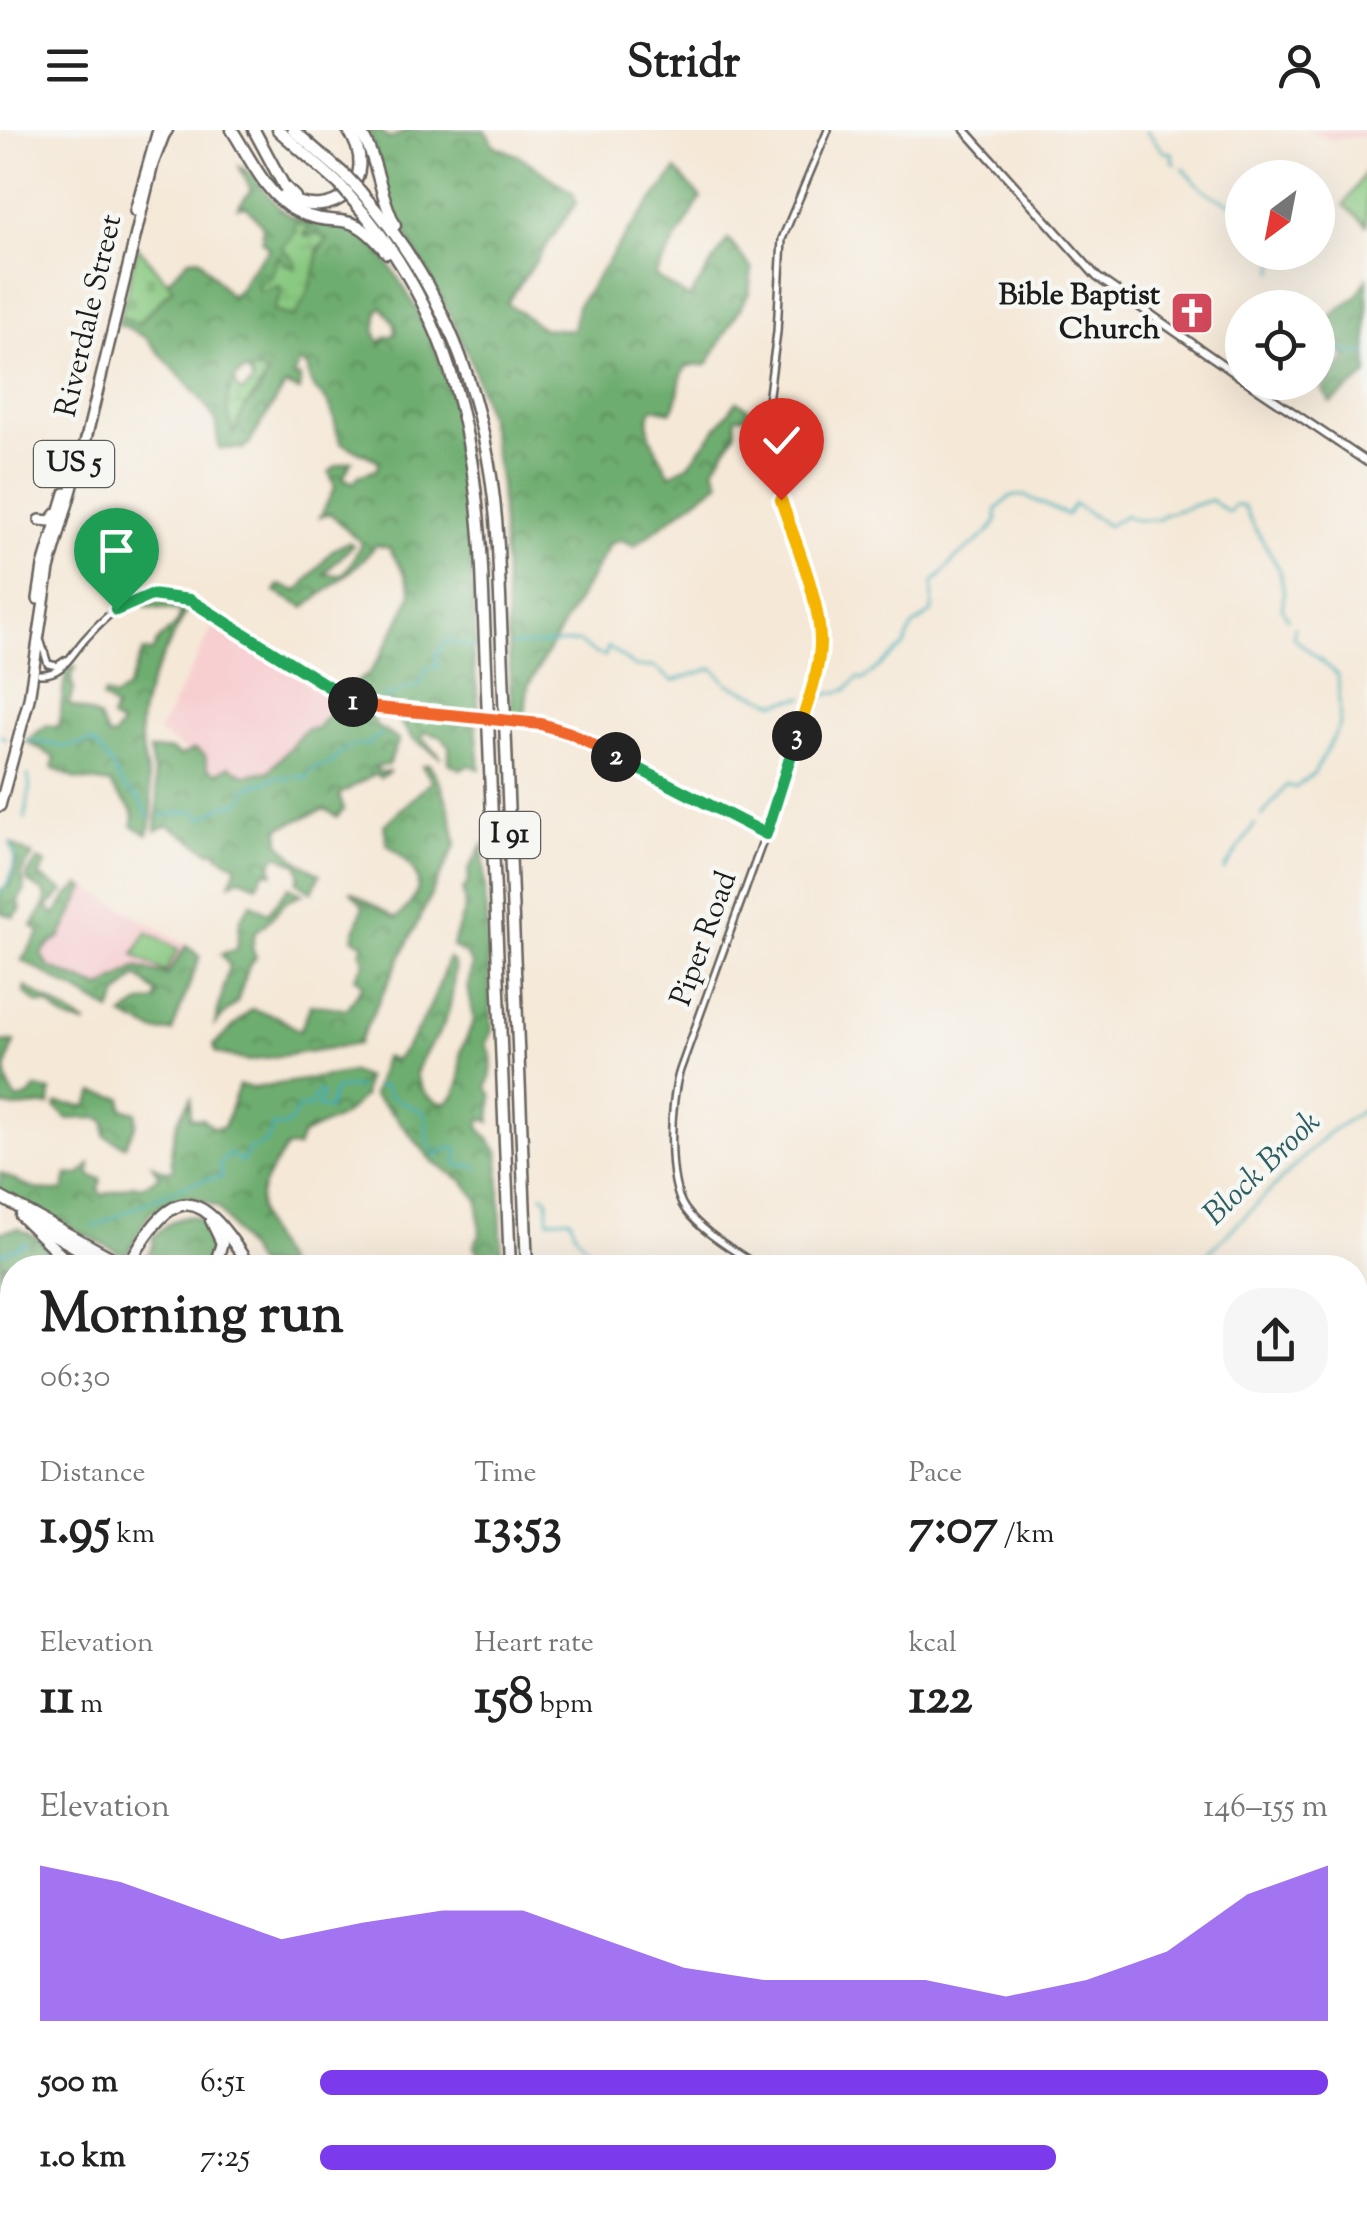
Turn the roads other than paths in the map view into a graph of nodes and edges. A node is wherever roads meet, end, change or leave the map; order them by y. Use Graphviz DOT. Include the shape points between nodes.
graph roads {
  1 [pos="232,130"];
  2 [pos="254,130"];
  3 [pos="278,130"];
  4 [pos="292,130"];
  5 [pos="346,130"];
  6 [pos="359,130"];
  7 [pos="828,130"];
  8 [pos="965,130"];
  9 [pos="164,131"];
  10 [pos="256,166"];
  11 [pos="343,181"];
  12 [pos="356,195"];
  13 [pos="326,204"];
  14 [pos="420,270"];
  15 [pos="428,313"];
  16 [pos="1225,366"];
  17 [pos="1276,400"];
  18 [pos="1367,462"];
  19 [pos="60,506"];
  20 [pos="40,520"];
  21 [pos="41,541"];
  22 [pos="42,570"];
  23 [pos="39,633"];
  24 [pos="43,655"];
  25 [pos="69,658"];
  26 [pos="50,665"];
  27 [pos="34,668"];
  28 [pos="55,672"];
  29 [pos="0,792"];
  30 [pos="0,806"];
  31 [pos="766,834"];
  32 [pos="0,1200"];
  33 [pos="21,1216"];
  34 [pos="61,1255"];
  35 [pos="103,1255"];
  36 [pos="105,1255"];
  37 [pos="133,1255"];
  38 [pos="134,1255"];
  39 [pos="219,1255"];
  40 [pos="241,1255"];
  41 [pos="509,1255"];
  42 [pos="525,1255"];
  43 [pos="742,1255"];
  1 -- 10 [label="highway"];
  2 -- 13 [label="highway" via="287,190 303,202"];
  3 -- 11 [label="highway, I 91"];
  4 -- 11 [label="highway, I 91"];
  5 -- 13 [label="highway" via="360,166 355,184"];
  6 -- 14 [label="highway" via="388,211"];
  7 -- 31 [label="street, Piper Road" via="782,239 766,407 770,459 820,642"];
  8 -- 16 [label="main road" via="1093,273"];
  9 -- 19 [label="main road, Riverdale Street / US 5" via="139,192"];
  9 -- 23 [label="main road, Riverdale Street / US 5" via="49,569"];
  10 -- 13 [label="highway" via="290,200"];
  10 -- 15 [label="highway" via="291,208 366,230"];
  11 -- 12 [label="highway, I 91, bridge"];
  12 -- 14 [label="highway, I 91"];
  12 -- 15 [label="highway, I 91"];
  14 -- 42 [label="highway, I 91" via="470,378 494,494"];
  15 -- 41 [label="highway, I 91" via="464,412 478,502"];
  17 -- 18 [label="main road"];
  19 -- 20 [label="main road" via="50,521"];
  19 -- 22 [label="main road, Riverdale Street / US 5"];
  21 -- 22 [label="main road"];
  22 -- 27 [label="main road, Riverdale Street / US 5"];
  23 -- 24 [label="street"];
  23 -- 27 [label="main road, Riverdale Street / US 5"];
  24 -- 26 [label="street"];
  24 -- 27 [label="street" via="44,665"];
  25 -- 26 [label="street"];
  25 -- 28 [label="street"];
  25 -- 31 [label="street, bridge" via="123,605 151,595 176,596 200,604 348,700 570,733"];
  26 -- 28 [label="street"];
  27 -- 28 [label="street"];
  27 -- 29 [label="main road, Riverdale Street / US 5"];
  27 -- 30 [label="main road, Riverdale Street / US 5"];
  31 -- 43 [label="street, Piper Road" via="677,1079 673,1109 676,1186 684,1207"];
  32 -- 33 [label="highway"];
  32 -- 36 [label="highway"];
  33 -- 34 [label="highway"];
  33 -- 35 [label="highway"];
  37 -- 40 [label="highway" via="157,1219 185,1206 216,1218"];
  38 -- 39 [label="highway" via="157,1225 186,1210 207,1216 218,1230"];
}
